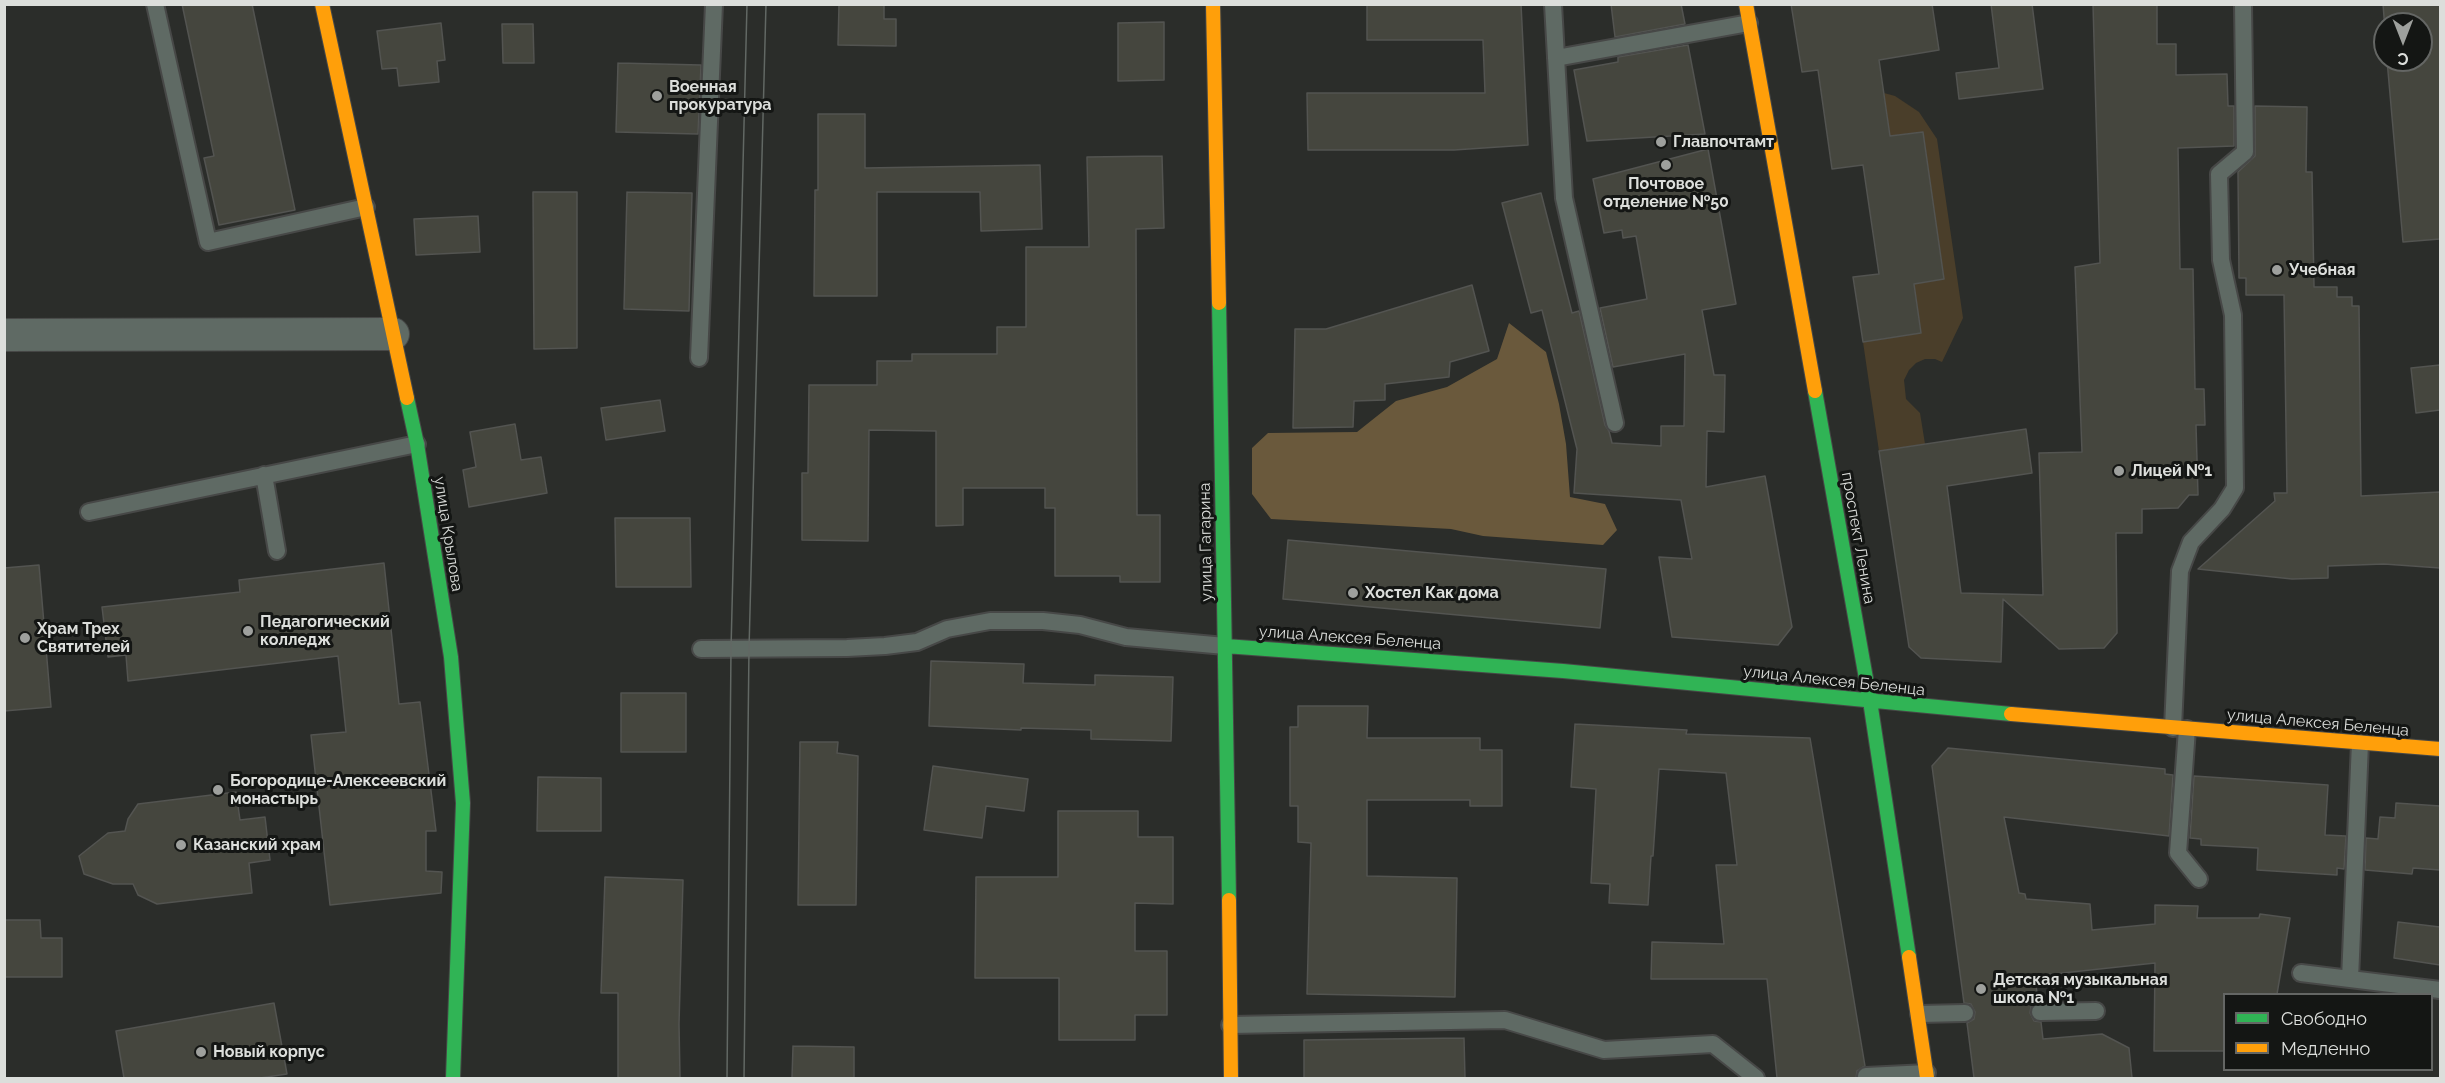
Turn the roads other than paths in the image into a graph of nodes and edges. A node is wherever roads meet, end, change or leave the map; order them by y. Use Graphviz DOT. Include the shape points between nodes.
graph roads {
  1 [pos="155,4"];
  2 [pos="322,4"];
  3 [pos="714,4"];
  4 [pos="1212,4"];
  5 [pos="1553,4"];
  6 [pos="1746,4"];
  7 [pos="2243,4"];
  8 [pos="1749,23"];
  9 [pos="1556,57"];
  10 [pos="366,207"];
  11 [pos="393,334"];
  12 [pos="4,335"];
  13 [pos="699,358"];
  14 [pos="1615,423"];
  15 [pos="417,444"];
  16 [pos="264,475"];
  17 [pos="89,512"];
  18 [pos="277,551"];
  19 [pos="1225,646"];
  20 [pos="700,650"];
  21 [pos="1870,701"];
  22 [pos="2180,728"];
  23 [pos="2360,743"];
  24 [pos="2440,749"];
  25 [pos="2199,879"];
  26 [pos="2301,973"];
  27 [pos="2350,979"];
  28 [pos="2440,990"];
  29 [pos="2096,1011"];
  30 [pos="2040,1012"];
  31 [pos="1965,1013"];
  32 [pos="1919,1014"];
  33 [pos="1230,1025"];
  34 [pos="1866,1076"];
  35 [pos="1927,1076"];
  36 [pos="453,1078"];
  37 [pos="1231,1078"];
  38 [pos="1756,1078"];
  1 -- 10 [label="lane" via="208,242"];
  2 -- 10 [label="main road, улица Крылова"];
  3 -- 13 [label="lane"];
  4 -- 19 [label="main road, улица Гагарина"];
  5 -- 9 [label="lane"];
  6 -- 8 [label="main road, проспект Ленина"];
  7 -- 22 [label="lane" via="2245,152 2219,174 2221,260 2234,315 2235,488 2222,509 2191,542 2180,571"];
  8 -- 9 [label="lane"];
  8 -- 21 [label="main road, проспект Ленина"];
  9 -- 14 [label="lane" via="1564,198"];
  10 -- 11 [label="main road, улица Крылова"];
  11 -- 12 [label="street"];
  11 -- 15 [label="main road, улица Крылова"];
  15 -- 16 [label="lane"];
  15 -- 36 [label="main road, улица Крылова" via="451,657 463,802"];
  16 -- 17 [label="lane"];
  16 -- 18 [label="lane"];
  19 -- 20 [label="lane" via="1126,637 1080,625 1043,621 990,621 947,629 917,642 885,646"];
  19 -- 21 [label="main road, улица Алексея Беленца" via="1563,671"];
  19 -- 33 [label="main road, улица Гагарина"];
  21 -- 22 [label="main road, улица Алексея Беленца"];
  21 -- 32 [label="main road, проспект Ленина"];
  22 -- 23 [label="main road, улица Алексея Беленца"];
  22 -- 25 [label="lane" via="2178,853"];
  23 -- 24 [label="main road, улица Алексея Беленца"];
  23 -- 27 [label="lane"];
  26 -- 27 [label="lane"];
  27 -- 28 [label="lane"];
  29 -- 30 [label="lane"];
  31 -- 32 [label="lane"];
  32 -- 35 [label="main road, проспект Ленина"];
  33 -- 37 [label="main road, улица Гагарина"];
  33 -- 38 [label="lane" via="1505,1020 1604,1050 1713,1044"];
  34 -- 35 [label="lane"];
}
